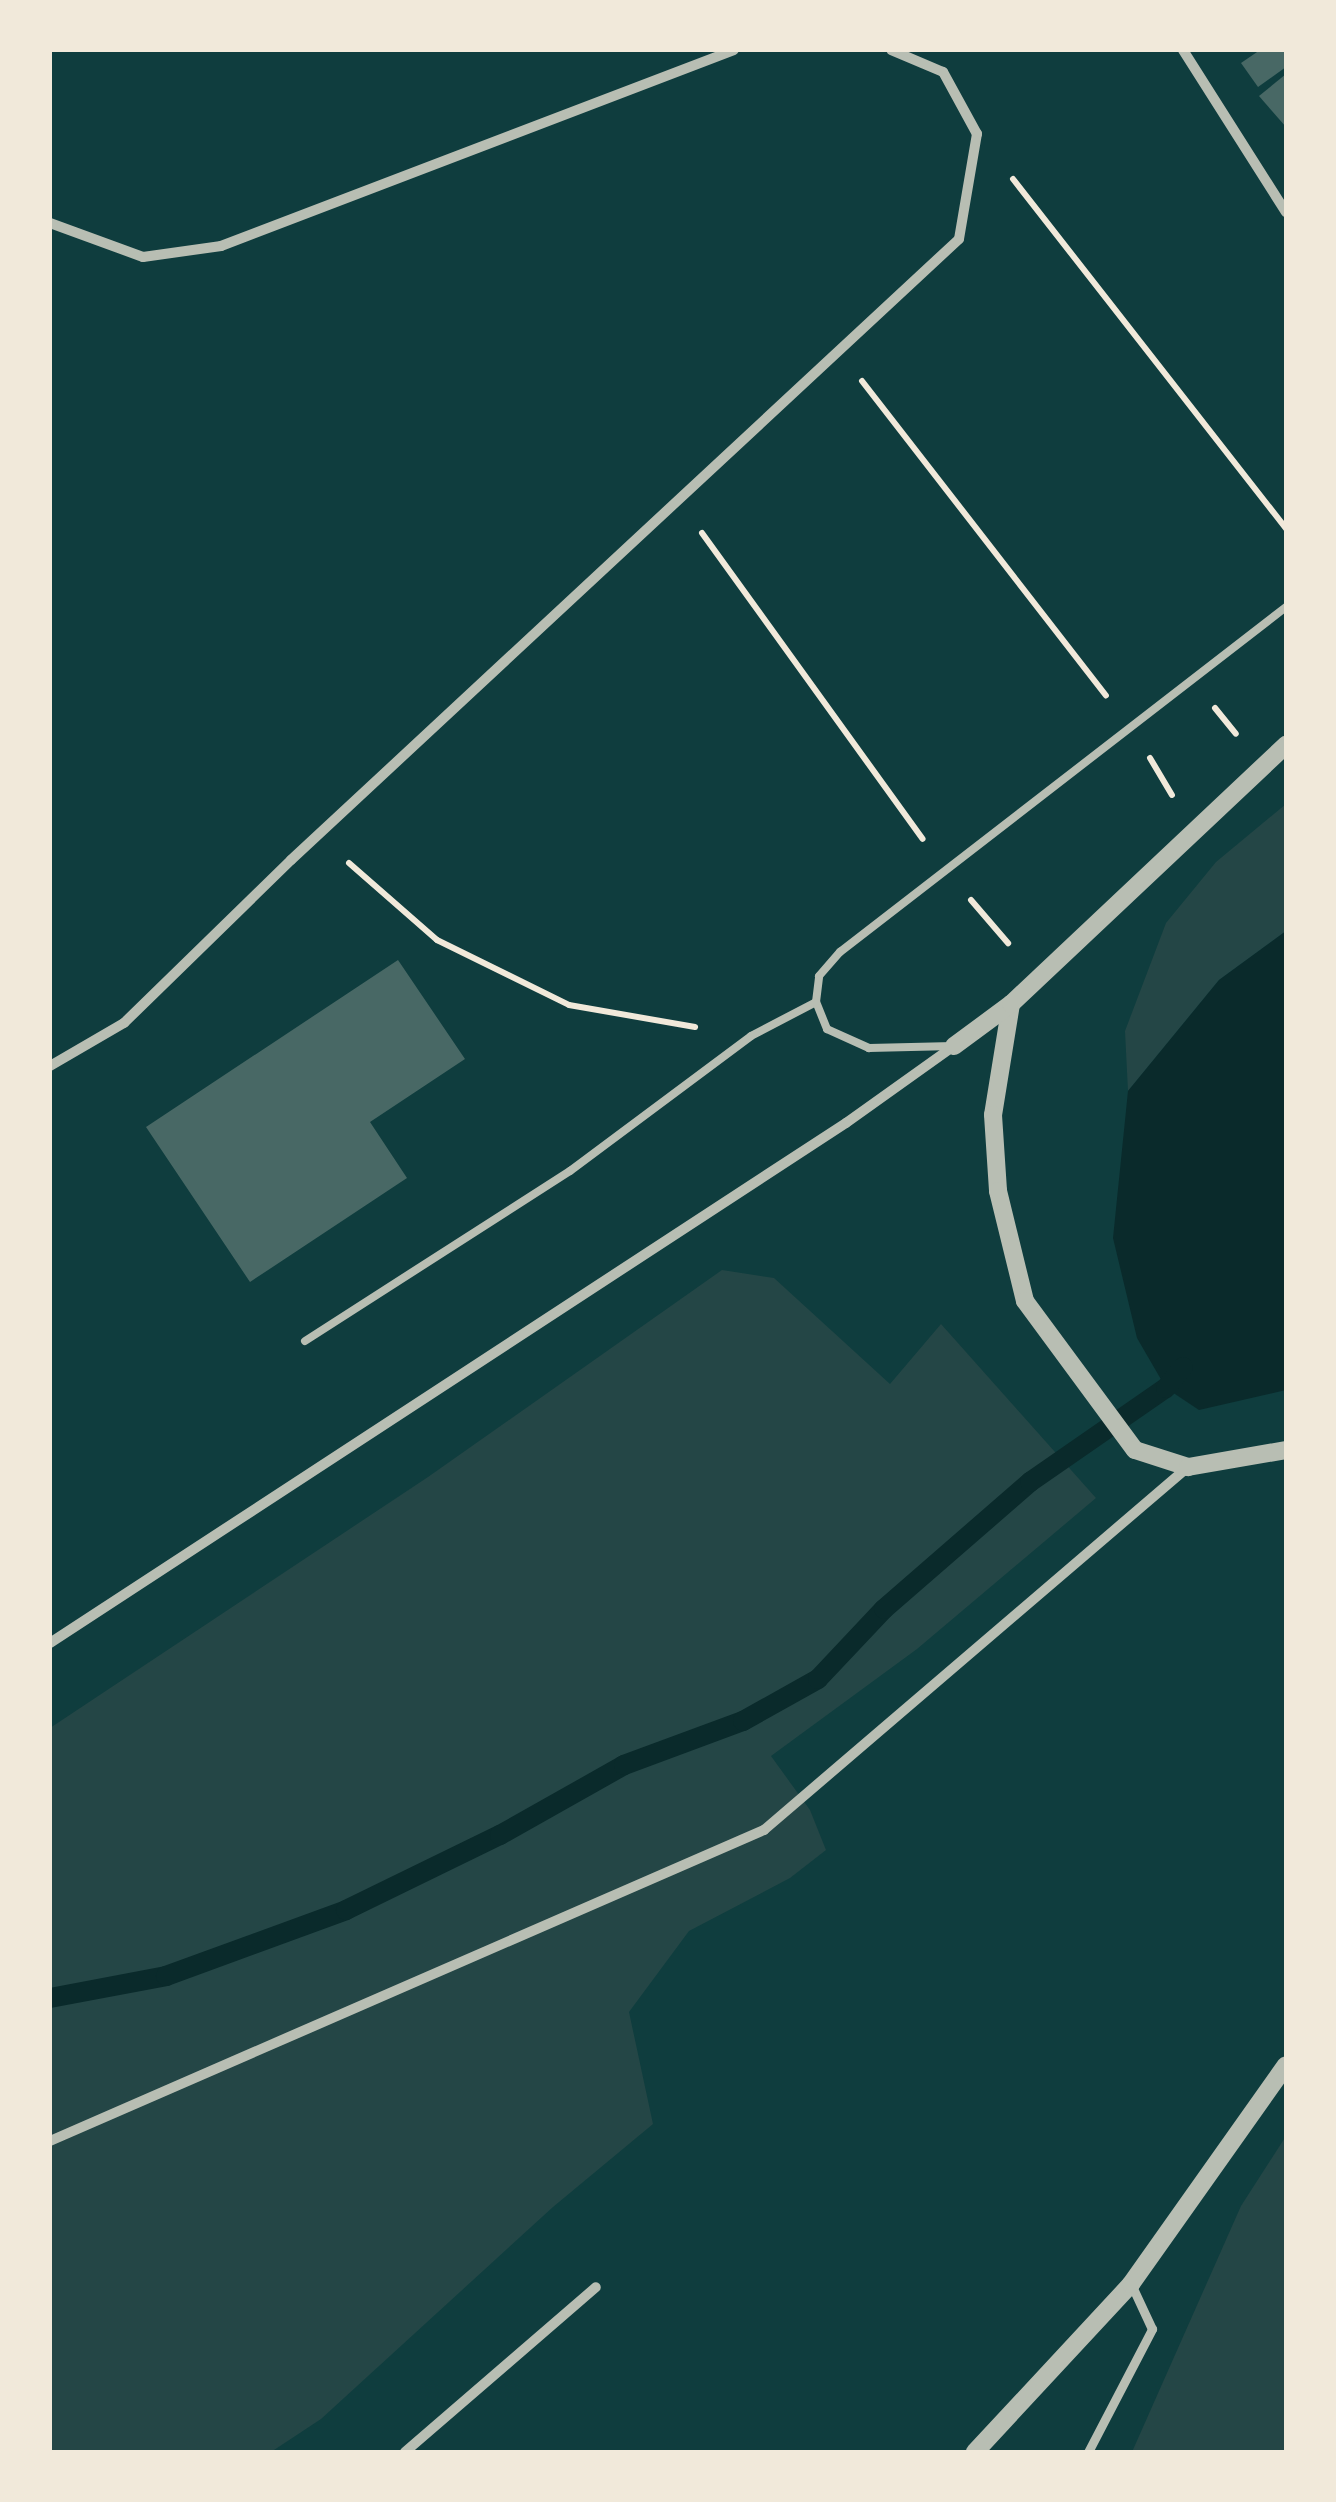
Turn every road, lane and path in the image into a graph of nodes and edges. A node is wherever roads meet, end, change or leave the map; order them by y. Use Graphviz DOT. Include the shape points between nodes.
graph roads {
  1 [pos="734,50"];
  2 [pos="891,50"];
  3 [pos="1183,50"];
  4 [pos="977,134"];
  5 [pos="1286,212"];
  6 [pos="50,223"];
  7 [pos="840,352"];
  8 [pos="678,499"];
  9 [pos="1286,529"];
  10 [pos="1286,607"];
  11 [pos="1193,680"];
  12 [pos="1132,728"];
  13 [pos="1286,746"];
  14 [pos="1262,766"];
  15 [pos="1193,828"];
  16 [pos="318,836"];
  17 [pos="947,873"];
  18 [pos="1038,978"];
  19 [pos="816,1002"];
  20 [pos="1010,1004"];
  21 [pos="751,1036"];
  22 [pos="954,1046"];
  23 [pos="50,1066"];
  24 [pos="305,1341"];
  25 [pos="1286,1450"];
  26 [pos="1188,1468"];
  27 [pos="50,1643"];
  28 [pos="1286,2065"];
  29 [pos="50,2141"];
  30 [pos="1131,2284"];
  31 [pos="596,2287"];
  32 [pos="405,2452"];
  33 [pos="975,2452"];
  34 [pos="1088,2452"];
  1 -- 6 [label="street" via="221,246 143,256"];
  2 -- 4 [label="street" via="942,72"];
  3 -- 5 [label="street"];
  4 -- 7 [label="street" via="959,239"];
  4 -- 9 [label="path"];
  7 -- 8 [label="street"];
  7 -- 12 [label="path"];
  8 -- 16 [label="street"];
  8 -- 17 [label="path"];
  10 -- 11 [label="lane"];
  11 -- 12 [label="lane"];
  11 -- 14 [label="path"];
  12 -- 15 [label="path"];
  12 -- 17 [label="lane"];
  13 -- 14 [label="street"];
  14 -- 15 [label="street"];
  15 -- 18 [label="street"];
  16 -- 21 [label="path" via="437,940 569,1005"];
  16 -- 23 [label="street" via="124,1023"];
  17 -- 18 [label="path"];
  17 -- 19 [label="lane" via="840,952 819,976"];
  18 -- 20 [label="street"];
  19 -- 21 [label="lane"];
  19 -- 22 [label="lane" via="827,1029 868,1048"];
  20 -- 22 [label="street"];
  20 -- 26 [label="street" via="993,1114 998,1191 1025,1301 1135,1450"];
  21 -- 24 [label="lane" via="570,1170"];
  22 -- 27 [label="street"];
  25 -- 26 [label="street"];
  26 -- 29 [label="street" via="764,1830"];
  28 -- 30 [label="street"];
  30 -- 33 [label="street"];
  30 -- 34 [label="street" via="1152,2329"];
  31 -- 32 [label="street"];
}
